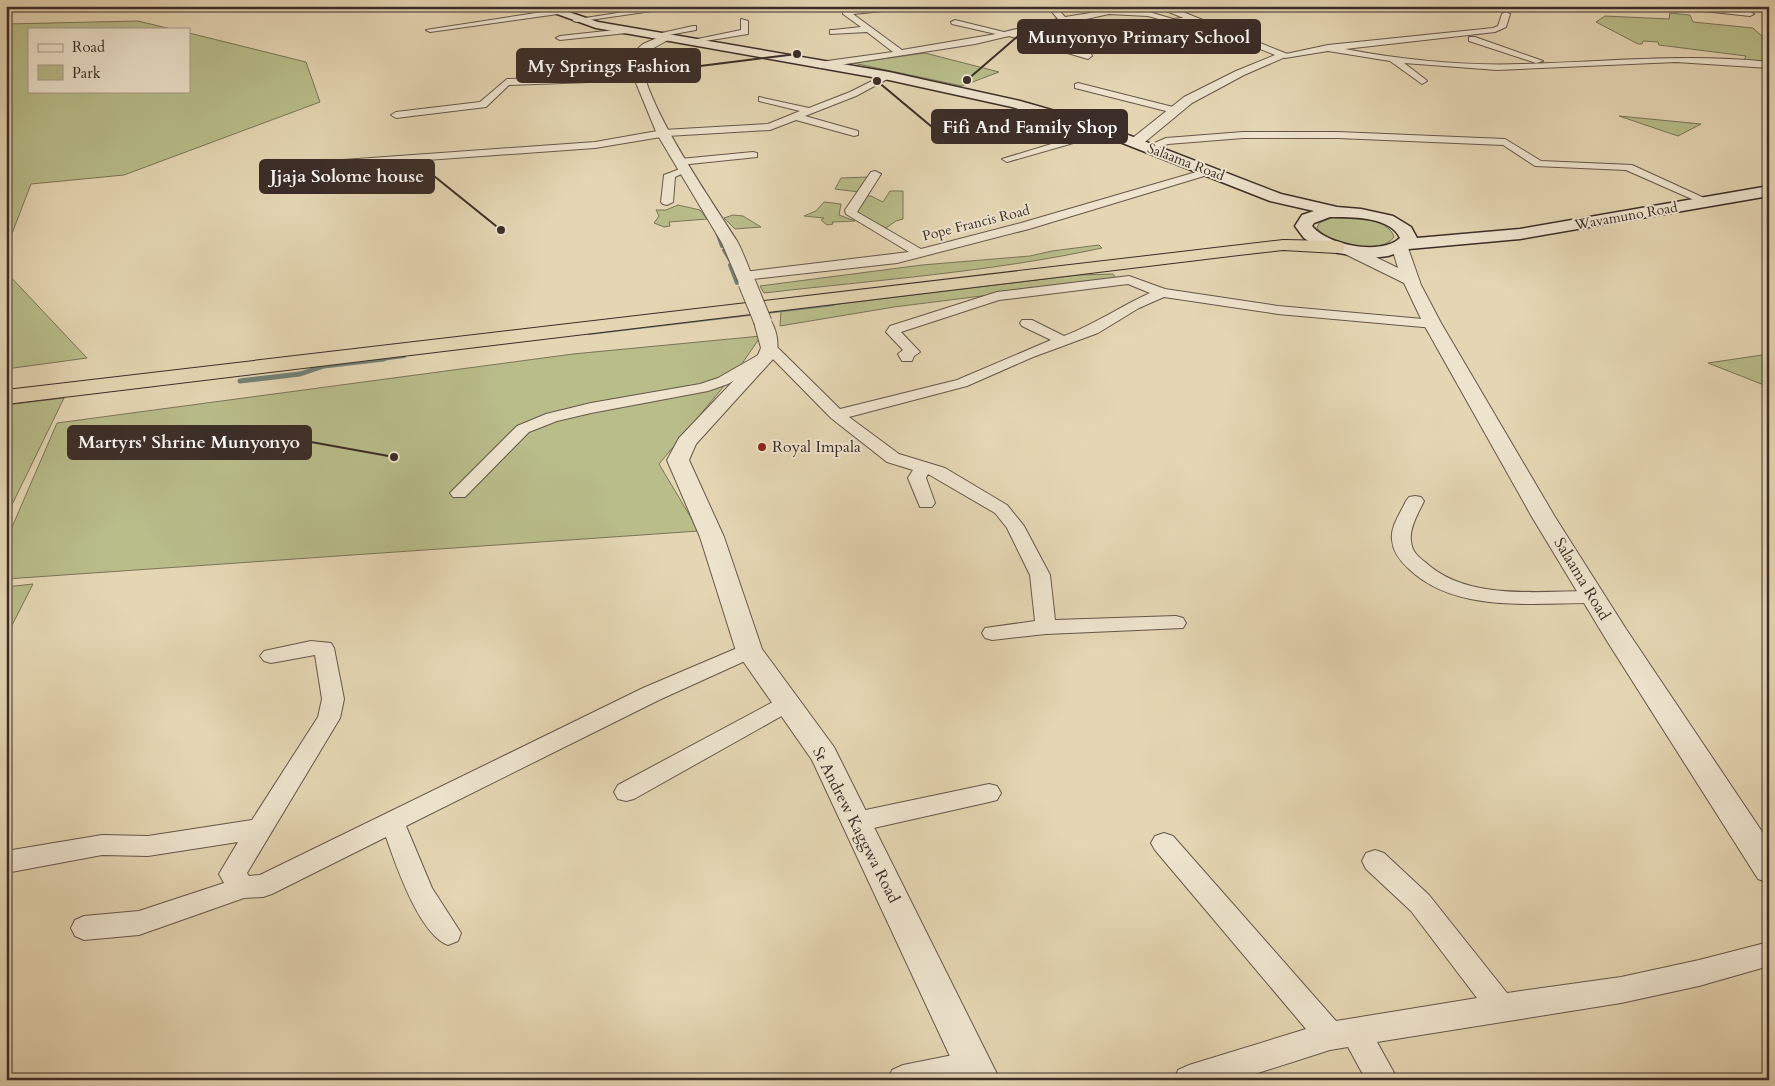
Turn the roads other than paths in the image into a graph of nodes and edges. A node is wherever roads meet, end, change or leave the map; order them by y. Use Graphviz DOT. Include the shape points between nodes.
graph roads {
  1 [pos="464,6"];
  2 [pos="540,6"];
  3 [pos="682,6"];
  4 [pos="1051,6"];
  5 [pos="1159,6"];
  6 [pos="1661,6"];
  7 [pos="1746,6"];
  8 [pos="1769,8"];
  9 [pos="447,9"];
  10 [pos="883,9"];
  11 [pos="555,12"];
  12 [pos="1506,14"];
  13 [pos="1751,14"];
  14 [pos="747,16"];
  15 [pos="1192,19"];
  16 [pos="576,20"];
  17 [pos="1063,20"];
  18 [pos="955,22"];
  19 [pos="693,28"];
  20 [pos="868,29"];
  21 [pos="430,30"];
  22 [pos="624,31"];
  23 [pos="833,32"];
  24 [pos="1008,34"];
  25 [pos="658,37"];
  26 [pos="560,38"];
  27 [pos="1472,39"];
  28 [pos="687,42"];
  29 [pos="1328,48"];
  30 [pos="901,54"];
  31 [pos="1285,55"];
  32 [pos="1088,56"];
  33 [pos="1392,58"];
  34 [pos="820,64"];
  35 [pos="1554,65"];
  36 [pos="1769,65"];
  37 [pos="889,76"];
  38 [pos="640,78"];
  39 [pos="1422,81"];
  40 [pos="1078,86"];
  41 [pos="762,99"];
  42 [pos="1174,110"];
  43 [pos="810,111"];
  44 [pos="396,115"];
  45 [pos="796,117"];
  46 [pos="1395,128"];
  47 [pos="1104,131"];
  48 [pos="663,133"];
  49 [pos="854,133"];
  50 [pos="1405,138"];
  51 [pos="1141,145"];
  52 [pos="753,155"];
  53 [pos="1007,159"];
  54 [pos="683,165"];
  55 [pos="274,168"];
  56 [pos="1210,171"];
  57 [pos="875,174"];
  58 [pos="1769,191"];
  59 [pos="1276,198"];
  60 [pos="667,202"];
  61 [pos="1707,202"];
  62 [pos="1338,212"];
  63 [pos="1304,224"];
  64 [pos="1396,224"];
  65 [pos="1483,236"];
  66 [pos="1403,246"];
  67 [pos="1343,249"];
  68 [pos="918,253"];
  69 [pos="745,280"];
  70 [pos="1410,280"];
  71 [pos="1162,293"];
  72 [pos="1026,323"];
  73 [pos="1434,324"];
  74 [pos="1064,341"];
  75 [pos="768,352"];
  76 [pos="907,358"];
  77 [pos="6,387"];
  78 [pos="6,397"];
  79 [pos="838,415"];
  80 [pos="924,466"];
  81 [pos="459,493"];
  82 [pos="1415,501"];
  83 [pos="926,503"];
  84 [pos="1591,597"];
  85 [pos="1176,623"];
  86 [pos="1046,627"];
  87 [pos="992,633"];
  88 [pos="748,651"];
  89 [pos="271,656"];
  90 [pos="786,702"];
  91 [pos="626,792"];
  92 [pos="989,793"];
  93 [pos="392,822"];
  94 [pos="856,822"];
  95 [pos="258,829"];
  96 [pos="1164,843"];
  97 [pos="6,862"];
  98 [pos="1375,862"];
  99 [pos="1769,869"];
  100 [pos="243,887"];
  101 [pos="84,928"];
  102 [pos="448,934"];
  103 [pos="1769,954"];
  104 [pos="1501,1007"];
  105 [pos="1342,1034"];
  106 [pos="977,1072"];
  107 [pos="903,1080"];
  108 [pos="1189,1080"];
  109 [pos="1383,1080"];
  1 -- 9 [label="street"];
  2 -- 11 [label="main road, Salaama Road"];
  3 -- 16 [label="street"];
  4 -- 17 [label="street"];
  5 -- 15 [label="street"];
  6 -- 13 [label="street"];
  7 -- 13 [label="street"];
  8 -- 13 [label="street"];
  10 -- 20 [label="street" via="846,12"];
  11 -- 16 [label="main road, Salaama Road"];
  11 -- 21 [label="street"];
  12 -- 29 [label="street" via="1502,27 1496,30"];
  14 -- 28 [label="street" via="745,32"];
  15 -- 17 [label="street" via="1173,21 1149,14 1109,12"];
  15 -- 31 [label="street"];
  16 -- 22 [label="main road, Salaama Road"];
  17 -- 24 [label="street"];
  18 -- 24 [label="street"];
  19 -- 25 [label="street"];
  20 -- 23 [label="street"];
  20 -- 30 [label="street"];
  22 -- 25 [label="main road, Salaama Road"];
  22 -- 26 [label="street"];
  24 -- 30 [label="street"];
  24 -- 32 [label="street"];
  25 -- 28 [label="main road, Salaama Road"];
  25 -- 38 [label="street" via="638,53 636,60"];
  27 -- 35 [label="street"];
  28 -- 34 [label="main road, Salaama Road"];
  29 -- 31 [label="street"];
  29 -- 33 [label="street"];
  30 -- 34 [label="street"];
  31 -- 42 [label="street" via="1233,77"];
  33 -- 35 [label="street" via="1474,67"];
  33 -- 39 [label="street"];
  34 -- 37 [label="main road, Salaama Road"];
  35 -- 36 [label="street" via="1695,60"];
  37 -- 43 [label="street"];
  37 -- 47 [label="main road, Salaama Road" via="1015,104"];
  38 -- 44 [label="street" via="507,82 483,105"];
  38 -- 48 [label="street"];
  40 -- 42 [label="street"];
  41 -- 43 [label="street"];
  42 -- 51 [label="street"];
  43 -- 45 [label="street"];
  45 -- 48 [label="street" via="770,127"];
  45 -- 49 [label="street"];
  46 -- 50 [label="street"];
  47 -- 51 [label="main road, Salaama Road"];
  47 -- 53 [label="street"];
  48 -- 54 [label="street"];
  48 -- 55 [label="street" via="595,145"];
  50 -- 51 [label="street" via="1243,135"];
  50 -- 61 [label="street" via="1506,142 1539,164 1628,166"];
  51 -- 56 [label="main road, Salaama Road"];
  52 -- 54 [label="street"];
  54 -- 60 [label="street" via="670,175"];
  54 -- 69 [label="street" via="730,243"];
  56 -- 59 [label="main road, Salaama Road"];
  56 -- 68 [label="street, Pope Francis Road" via="1026,226"];
  57 -- 68 [label="street" via="851,210 852,214"];
  58 -- 61 [label="main road, Wavamuno Road"];
  59 -- 62 [label="main road, Salaama Road"];
  59 -- 63 [label="main road, Salaama Road"];
  61 -- 65 [label="main road, Wavamuno Road" via="1520,234"];
  62 -- 63 [label="main road" via="1313,216"];
  62 -- 64 [label="main road, Wavamuno Road" via="1369,215"];
  63 -- 67 [label="main road, Salaama Road" via="1305,232 1312,238"];
  63 -- 77 [label="highway" via="1273,237"];
  64 -- 65 [label="main road, Wavamuno Road"];
  64 -- 66 [label="main road" via="1408,234"];
  65 -- 66 [label="main road, Wavamuno Road"];
  66 -- 67 [label="main road, Wavamuno Road" via="1378,252"];
  66 -- 70 [label="street, Salaama Road"];
  67 -- 70 [label="street"];
  67 -- 78 [label="highway" via="1283,245 1239,249"];
  68 -- 69 [label="street, Pope Francis Road" via="872,263"];
  69 -- 75 [label="street, bridge" via="763,322"];
  70 -- 73 [label="street, Salaama Road"];
  71 -- 73 [label="street" via="1278,310"];
  71 -- 74 [label="street"];
  71 -- 76 [label="street" via="1129,280 997,296 895,329 893,332 913,352 905,354"];
  72 -- 74 [label="street"];
  73 -- 84 [label="street, Salaama Road"];
  74 -- 79 [label="street" via="962,383"];
  75 -- 79 [label="street"];
  75 -- 81 [label="street" via="724,381 703,388 591,408 552,417 524,429"];
  75 -- 88 [label="street, St Andrew Kaggwa Road" via="686,442 678,460 712,537"];
  79 -- 80 [label="street" via="893,458"];
  80 -- 83 [label="street" via="917,478"];
  80 -- 86 [label="street" via="1002,509 1015,526 1040,575"];
  82 -- 84 [label="street" via="1401,540 1406,556 1430,578 1476,594"];
  84 -- 99 [label="street, Salaama Road"];
  85 -- 86 [label="street"];
  86 -- 87 [label="street"];
  88 -- 90 [label="street, St Andrew Kaggwa Road"];
  88 -- 93 [label="street" via="651,694"];
  89 -- 95 [label="street" via="324,648 333,699 329,718"];
  90 -- 91 [label="street"];
  90 -- 94 [label="street, St Andrew Kaggwa Road" via="824,755"];
  92 -- 94 [label="street"];
  93 -- 100 [label="street" via="263,886"];
  93 -- 102 [label="street" via="421,894"];
  94 -- 106 [label="street, St Andrew Kaggwa Road"];
  95 -- 97 [label="street" via="148,846 102,845"];
  95 -- 100 [label="street" via="232,874"];
  96 -- 105 [label="street"];
  98 -- 104 [label="street" via="1420,903"];
  100 -- 101 [label="street" via="139,923"];
  103 -- 104 [label="street" via="1621,990"];
  104 -- 105 [label="street"];
  105 -- 108 [label="street"];
  105 -- 109 [label="street"];
  106 -- 107 [label="street"];
}
